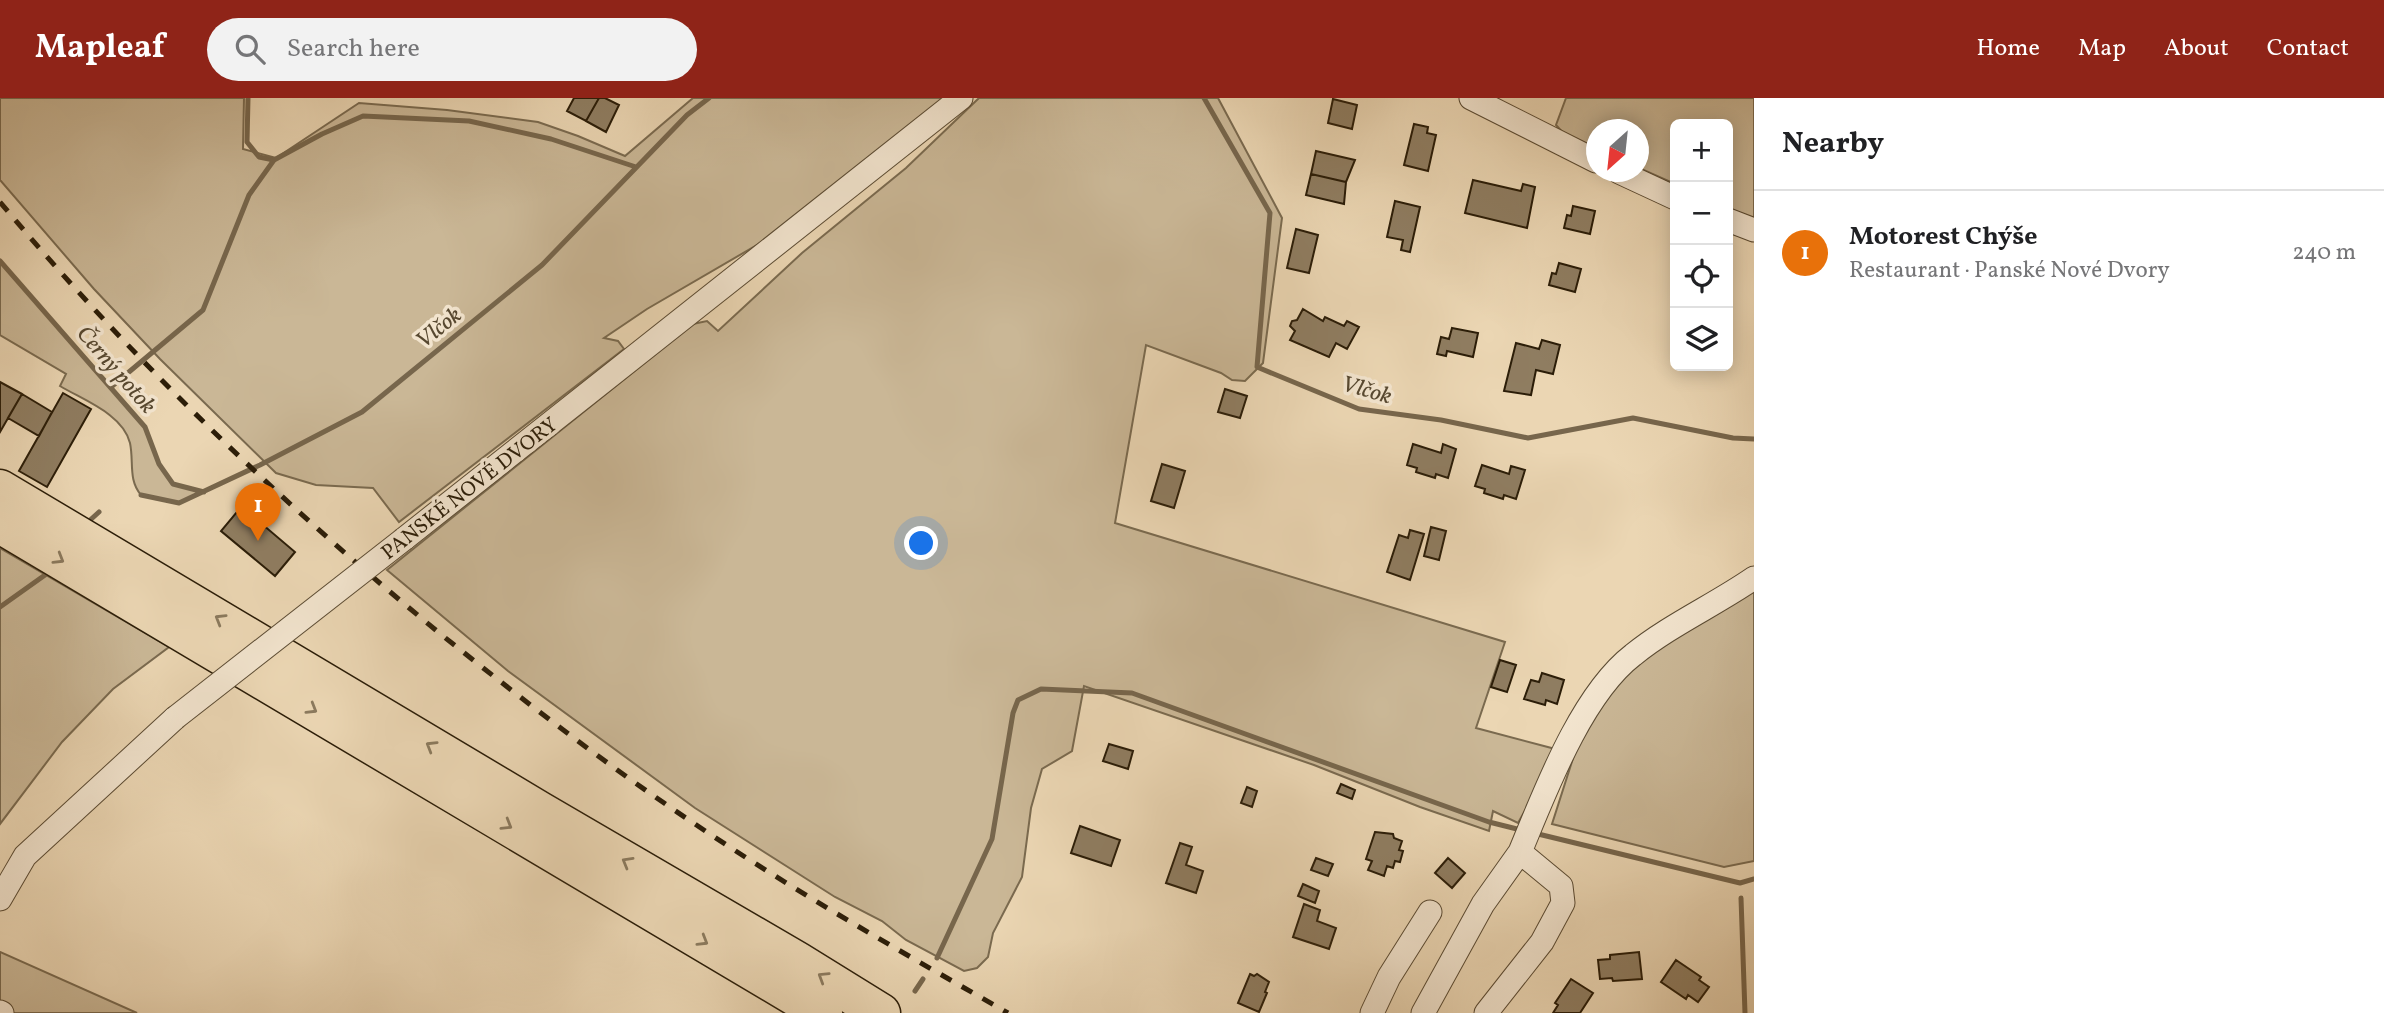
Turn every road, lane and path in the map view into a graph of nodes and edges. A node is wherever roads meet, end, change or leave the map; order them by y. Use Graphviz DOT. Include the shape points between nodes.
graph roads {
  1 [pos="961,98"];
  2 [pos="1471,98"];
  3 [pos="1586,156"];
  4 [pos="1641,182"];
  5 [pos="1670,196"];
  6 [pos="1733,222"];
  7 [pos="1754,230"];
  8 [pos="0,489"];
  9 [pos="0,524"];
  10 [pos="1754,578"];
  11 [pos="1526,839"];
  12 [pos="0,899"];
  13 [pos="1430,912"];
  14 [pos="1491,1011"];
  15 [pos="823,1013"];
  16 [pos="881,1013"];
  17 [pos="1372,1013"];
  18 [pos="1423,1013"];
  1 -- 12 [label="street, PANSKÉ NOVÉ DVORY, bridge" via="175,718 25,856"];
  2 -- 3 [label="street"];
  4 -- 5 [label="street"];
  6 -- 7 [label="street"];
  16 -- 8 [label="highway, one-way"];
  9 -- 15 [label="highway, one-way"];
  10 -- 11 [label="street" via="1643,648 1608,677 1587,709"];
  11 -- 14 [label="street" via="1561,886 1563,903 1542,942"];
  11 -- 18 [label="street" via="1483,904"];
  13 -- 17 [label="street"];
}
